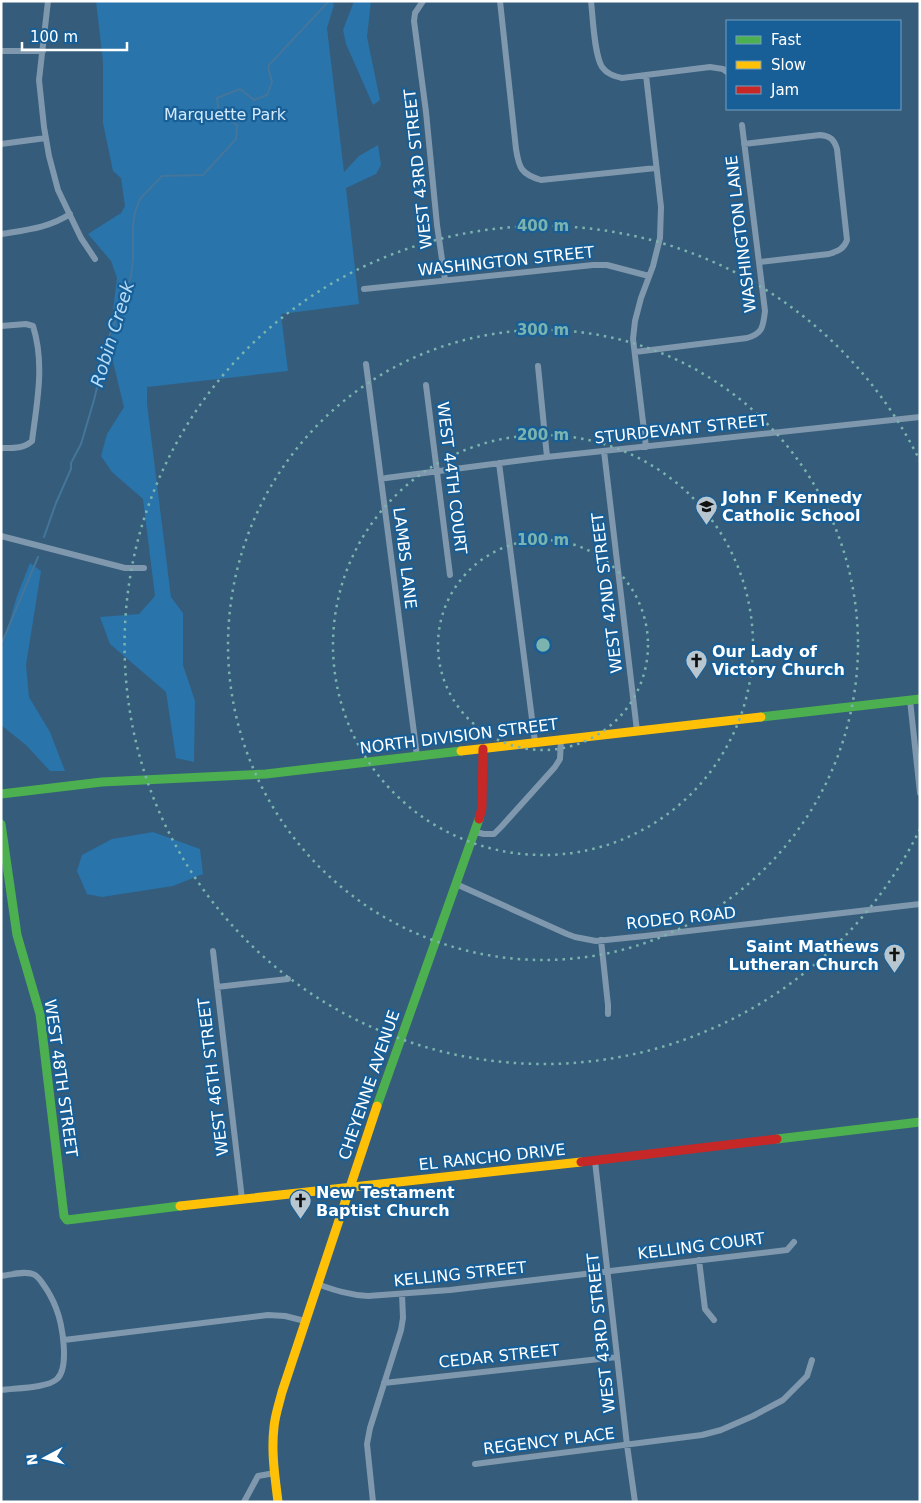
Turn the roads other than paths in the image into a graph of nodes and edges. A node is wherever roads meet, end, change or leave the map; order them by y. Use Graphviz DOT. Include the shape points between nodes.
graph roads {
  1 [pos="48,1"];
  2 [pos="423,1"];
  3 [pos="500,1"];
  4 [pos="591,2"];
  5 [pos="1,51"];
  6 [pos="42,51"];
  7 [pos="726,71"];
  8 [pos="646,75"];
  9 [pos="742,126"];
  10 [pos="46,138"];
  11 [pos="1,144"];
  12 [pos="744,144"];
  13 [pos="656,168"];
  14 [pos="70,214"];
  15 [pos="1,234"];
  16 [pos="95,259"];
  17 [pos="759,262"];
  18 [pos="649,276"];
  19 [pos="445,280"];
  20 [pos="364,289"];
  21 [pos="1,326"];
  22 [pos="635,352"];
  23 [pos="366,364"];
  24 [pos="538,366"];
  25 [pos="426,385"];
  26 [pos="920,417"];
  27 [pos="646,447"];
  28 [pos="1,448"];
  29 [pos="604,451"];
  30 [pos="547,457"];
  31 [pos="499,463"];
  32 [pos="437,471"];
  33 [pos="386,478"];
  34 [pos="1,536"];
  35 [pos="144,568"];
  36 [pos="450,575"];
  37 [pos="915,700"];
  38 [pos="637,731"];
  39 [pos="561,739"];
  40 [pos="535,742"];
  41 [pos="483,749"];
  42 [pos="417,756"];
  43 [pos="920,793"];
  44 [pos="1,794"];
  45 [pos="1,824"];
  46 [pos="475,832"];
  47 [pos="456,884"];
  48 [pos="920,904"];
  49 [pos="601,940"];
  50 [pos="213,951"];
  51 [pos="288,979"];
  52 [pos="218,987"];
  53 [pos="608,1014"];
  54 [pos="920,1122"];
  55 [pos="595,1161"];
  56 [pos="349,1188"];
  57 [pos="242,1199"];
  58 [pos="66,1220"];
  59 [pos="794,1242"];
  60 [pos="699,1260"];
  61 [pos="608,1272"];
  62 [pos="1,1276"];
  63 [pos="317,1284"];
  64 [pos="402,1294"];
  65 [pos="714,1320"];
  66 [pos="305,1321"];
  67 [pos="64,1340"];
  68 [pos="617,1357"];
  69 [pos="812,1360"];
  70 [pos="384,1383"];
  71 [pos="1,1390"];
  72 [pos="627,1445"];
  73 [pos="475,1464"];
  74 [pos="275,1473"];
  75 [pos="244,1502"];
  76 [pos="278,1502"];
  77 [pos="373,1502"];
  78 [pos="635,1502"];
  1 -- 6 [label="street"];
  2 -- 19 [label="street, WEST 43RD STREET" via="414,21"];
  3 -- 13 [label="street" via="519,166 525,173 541,180"];
  4 -- 8 [label="street" via="601,66 612,76 622,78"];
  5 -- 6 [label="street"];
  6 -- 10 [label="street" via="39,80"];
  7 -- 8 [label="street" via="710,67"];
  8 -- 13 [label="street"];
  9 -- 12 [label="street, WASHINGTON LANE"];
  10 -- 11 [label="street"];
  10 -- 14 [label="street" via="58,190"];
  12 -- 17 [label="street, WASHINGTON LANE"];
  12 -- 17 [label="street" via="820,135 829,136 837,149 847,240 845,247 829,254"];
  13 -- 18 [label="street" via="662,207 660,238"];
  14 -- 15 [label="street" via="39,228"];
  14 -- 16 [label="street"];
  17 -- 22 [label="street, WASHINGTON LANE" via="765,311 763,327 756,335"];
  18 -- 19 [label="street, WASHINGTON STREET" via="607,265 593,265"];
  18 -- 22 [label="street" via="635,321"];
  19 -- 20 [label="street, WASHINGTON STREET"];
  21 -- 28 [label="street" via="33,326 40,371 32,441 21,448"];
  22 -- 27 [label="street"];
  23 -- 42 [label="street, LAMBS LANE"];
  24 -- 30 [label="street"];
  25 -- 32 [label="street, WEST 44TH COURT"];
  26 -- 27 [label="street, STURDEVANT STREET"];
  27 -- 29 [label="street, STURDEVANT STREET"];
  29 -- 30 [label="street, STURDEVANT STREET"];
  29 -- 38 [label="street, WEST 42ND STREET"];
  30 -- 31 [label="street, STURDEVANT STREET"];
  31 -- 32 [label="street, STURDEVANT STREET"];
  31 -- 40 [label="street"];
  32 -- 33 [label="street, STURDEVANT STREET"];
  32 -- 36 [label="street, WEST 44TH COURT"];
  34 -- 35 [label="street" via="124,568"];
  37 -- 38 [label="street, NORTH DIVISION STREET"];
  37 -- 43 [label="street"];
  38 -- 39 [label="street, NORTH DIVISION STREET"];
  39 -- 40 [label="street, NORTH DIVISION STREET"];
  39 -- 46 [label="street" via="560,759 554,768 501,827 494,834"];
  40 -- 41 [label="street, NORTH DIVISION STREET"];
  41 -- 42 [label="street, NORTH DIVISION STREET"];
  41 -- 46 [label="street, CHEYENNE AVENUE" via="482,808"];
  42 -- 44 [label="street, NORTH DIVISION STREET" via="266,774 102,782"];
  45 -- 58 [label="street, WEST 48TH STREET" via="17,934 40,1014"];
  46 -- 47 [label="street, CHEYENNE AVENUE"];
  47 -- 49 [label="street, RODEO ROAD" via="567,934"];
  47 -- 56 [label="street, CHEYENNE AVENUE"];
  48 -- 49 [label="street, RODEO ROAD"];
  49 -- 53 [label="street"];
  50 -- 52 [label="street, WEST 46TH STREET"];
  51 -- 52 [label="street"];
  52 -- 57 [label="street, WEST 46TH STREET"];
  54 -- 55 [label="street, EL RANCHO DRIVE"];
  55 -- 56 [label="street, EL RANCHO DRIVE"];
  55 -- 61 [label="street, WEST 43RD STREET"];
  56 -- 57 [label="street, EL RANCHO DRIVE"];
  56 -- 63 [label="street, CHEYENNE AVENUE"];
  57 -- 58 [label="street, EL RANCHO DRIVE"];
  59 -- 60 [label="street, KELLING COURT" via="787,1250"];
  60 -- 61 [label="street, KELLING COURT"];
  60 -- 65 [label="street" via="705,1309"];
  61 -- 64 [label="street, KELLING STREET"];
  61 -- 68 [label="street, WEST 43RD STREET"];
  62 -- 67 [label="street" via="28,1273 36,1276 56,1308"];
  63 -- 64 [label="street, KELLING STREET" via="355,1296"];
  63 -- 66 [label="street, CHEYENNE AVENUE"];
  64 -- 70 [label="street" via="401,1330"];
  66 -- 67 [label="street" via="268,1315"];
  66 -- 74 [label="street, CHEYENNE AVENUE" via="275,1420"];
  67 -- 71 [label="street" via="64,1359 57,1380"];
  68 -- 70 [label="street, CEDAR STREET"];
  68 -- 72 [label="street, WEST 43RD STREET"];
  69 -- 72 [label="street, REGENCY PLACE" via="807,1376 783,1400 753,1416 702,1435"];
  70 -- 77 [label="street" via="367,1444"];
  72 -- 73 [label="street, REGENCY PLACE"];
  72 -- 78 [label="street, WEST 43RD STREET"];
  74 -- 75 [label="street" via="258,1476"];
  74 -- 76 [label="street"];
}
